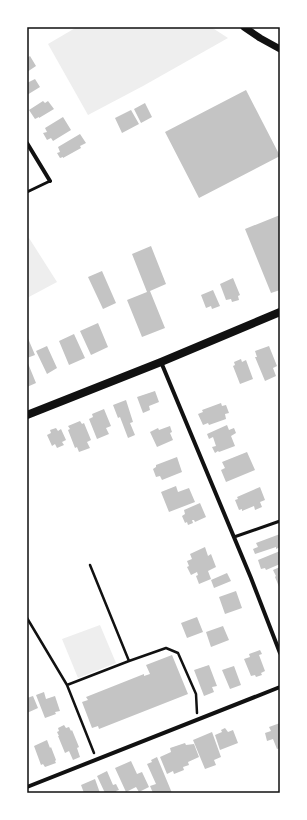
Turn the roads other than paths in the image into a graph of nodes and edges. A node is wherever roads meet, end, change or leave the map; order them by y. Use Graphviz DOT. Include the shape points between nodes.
graph roads {
  1 [pos="244,27"];
  2 [pos="280,49"];
  3 [pos="27,143"];
  4 [pos="50,181"];
  5 [pos="27,192"];
  6 [pos="280,312"];
  7 [pos="161,362"];
  8 [pos="27,415"];
  9 [pos="280,521"];
  10 [pos="234,537"];
  11 [pos="280,653"];
  12 [pos="280,687"];
  13 [pos="27,787"];
  1 -- 2 [label="street"];
  3 -- 4 [label="street"];
  4 -- 5 [label="lane"];
  6 -- 7 [label="main road"];
  7 -- 8 [label="main road"];
  7 -- 10 [label="street"];
  9 -- 10 [label="lane"];
  10 -- 11 [label="street"];
  12 -- 13 [label="street"];
}
